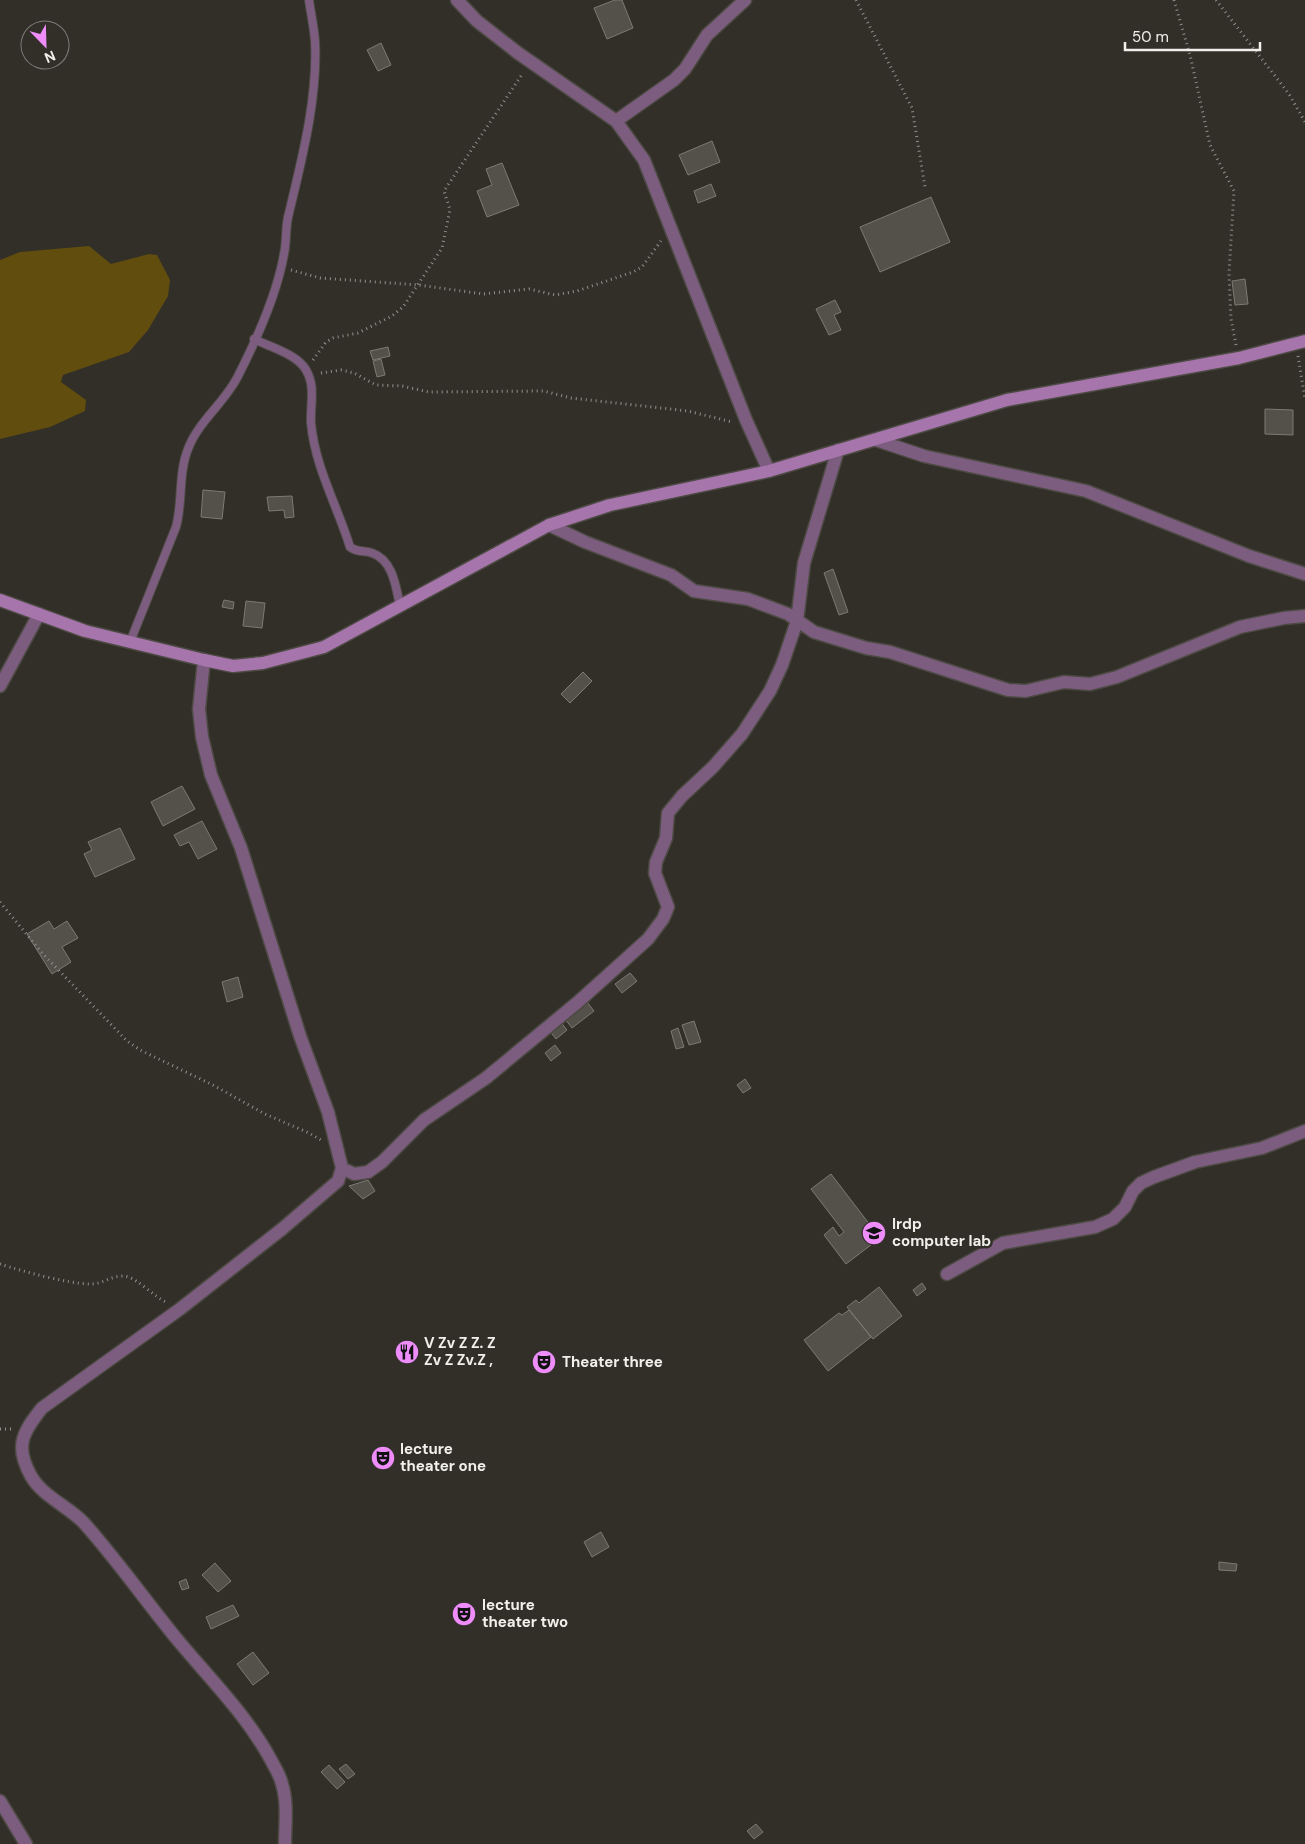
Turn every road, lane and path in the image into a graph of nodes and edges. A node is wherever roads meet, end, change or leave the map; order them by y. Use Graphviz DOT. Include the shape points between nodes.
graph roads {
  1 [pos="310,0"];
  2 [pos="457,0"];
  3 [pos="745,0"];
  4 [pos="856,0"];
  5 [pos="1174,0"];
  6 [pos="1216,0"];
  7 [pos="531,62"];
  8 [pos="616,121"];
  9 [pos="1305,122"];
  10 [pos="925,187"];
  11 [pos="671,230"];
  12 [pos="281,267"];
  13 [pos="419,285"];
  14 [pos="254,340"];
  15 [pos="1300,342"];
  16 [pos="1239,358"];
  17 [pos="303,366"];
  18 [pos="308,375"];
  19 [pos="1305,399"];
  20 [pos="749,428"];
  21 [pos="876,440"];
  22 [pos="838,450"];
  23 [pos="769,471"];
  24 [pos="549,525"];
  25 [pos="1305,574"];
  26 [pos="0,600"];
  27 [pos="400,606"];
  28 [pos="39,614"];
  29 [pos="1305,616"];
  30 [pos="797,621"];
  31 [pos="130,642"];
  32 [pos="204,660"];
  33 [pos="0,686"];
  34 [pos="0,902"];
  35 [pos="1304,1133"];
  36 [pos="339,1152"];
  37 [pos="342,1168"];
  38 [pos="0,1264"];
  39 [pos="947,1274"];
  40 [pos="180,1309"];
  41 [pos="0,1801"];
  42 [pos="26,1844"];
  43 [pos="285,1844"];
  1 -- 12 [label="lane" via="315,42 311,104 298,180 288,215"];
  2 -- 7 [label="street" via="477,21"];
  3 -- 8 [label="street" via="707,35 674,80"];
  4 -- 10 [label="path" via="912,108"];
  5 -- 16 [label="path" via="1210,145 1234,191 1229,272 1231,319"];
  6 -- 9 [label="path" via="1289,94"];
  7 -- 8 [label="street"];
  7 -- 13 [label="path" via="444,191 450,210 442,248"];
  8 -- 11 [label="street" via="644,160"];
  11 -- 13 [label="path" via="642,267 577,291 555,295 528,289 482,294"];
  11 -- 20 [label="street"];
  12 -- 13 [label="path" via="320,278"];
  12 -- 14 [label="lane" via="274,294"];
  13 -- 17 [label="path" via="392,316 358,333 333,338"];
  14 -- 17 [label="lane"];
  14 -- 31 [label="lane" via="236,380 188,448 182,469 181,503 176,527"];
  15 -- 16 [label="street"];
  15 -- 19 [label="path"];
  16 -- 21 [label="street" via="1007,400"];
  17 -- 18 [label="lane"];
  18 -- 20 [label="path" via="341,370 376,385 429,392 544,391 571,398 688,411"];
  18 -- 27 [label="lane" via="313,391 311,422 317,457 350,547 356,552 370,552 381,557 396,585"];
  20 -- 23 [label="street"];
  21 -- 22 [label="street"];
  21 -- 25 [label="street" via="924,456 1086,491 1250,556"];
  22 -- 23 [label="street"];
  22 -- 30 [label="street" via="804,563"];
  23 -- 24 [label="street" via="610,505"];
  24 -- 27 [label="street"];
  24 -- 30 [label="street" via="670,575 694,591 748,599 788,614"];
  26 -- 28 [label="street"];
  27 -- 32 [label="street" via="324,647 263,663 233,666"];
  28 -- 31 [label="street" via="85,631"];
  28 -- 33 [label="street"];
  29 -- 30 [label="street" via="1240,627 1117,677 1090,684 1064,682 1026,691 1008,690 890,652 866,648 814,632"];
  30 -- 37 [label="street" via="782,665 756,715 713,768 668,813 666,838 655,873 668,907 664,919 648,939 486,1078 424,1120 382,1162 368,1172 354,1174"];
  31 -- 32 [label="street"];
  32 -- 36 [label="street" via="199,709 211,776 241,848"];
  34 -- 36 [label="path" via="42,953 127,1041 264,1114 309,1133"];
  35 -- 39 [label="street" via="1262,1148 1195,1162 1154,1177 1137,1187 1114,1219 1095,1227 1003,1243"];
  36 -- 37 [label="street"];
  37 -- 40 [label="street" via="338,1181"];
  38 -- 40 [label="path" via="90,1284 125,1276 155,1297"];
  40 -- 43 [label="street" via="42,1408 25,1429 22,1446 25,1461 39,1488 82,1521 239,1711 262,1744 282,1784"];
  41 -- 42 [label="street"];
}
